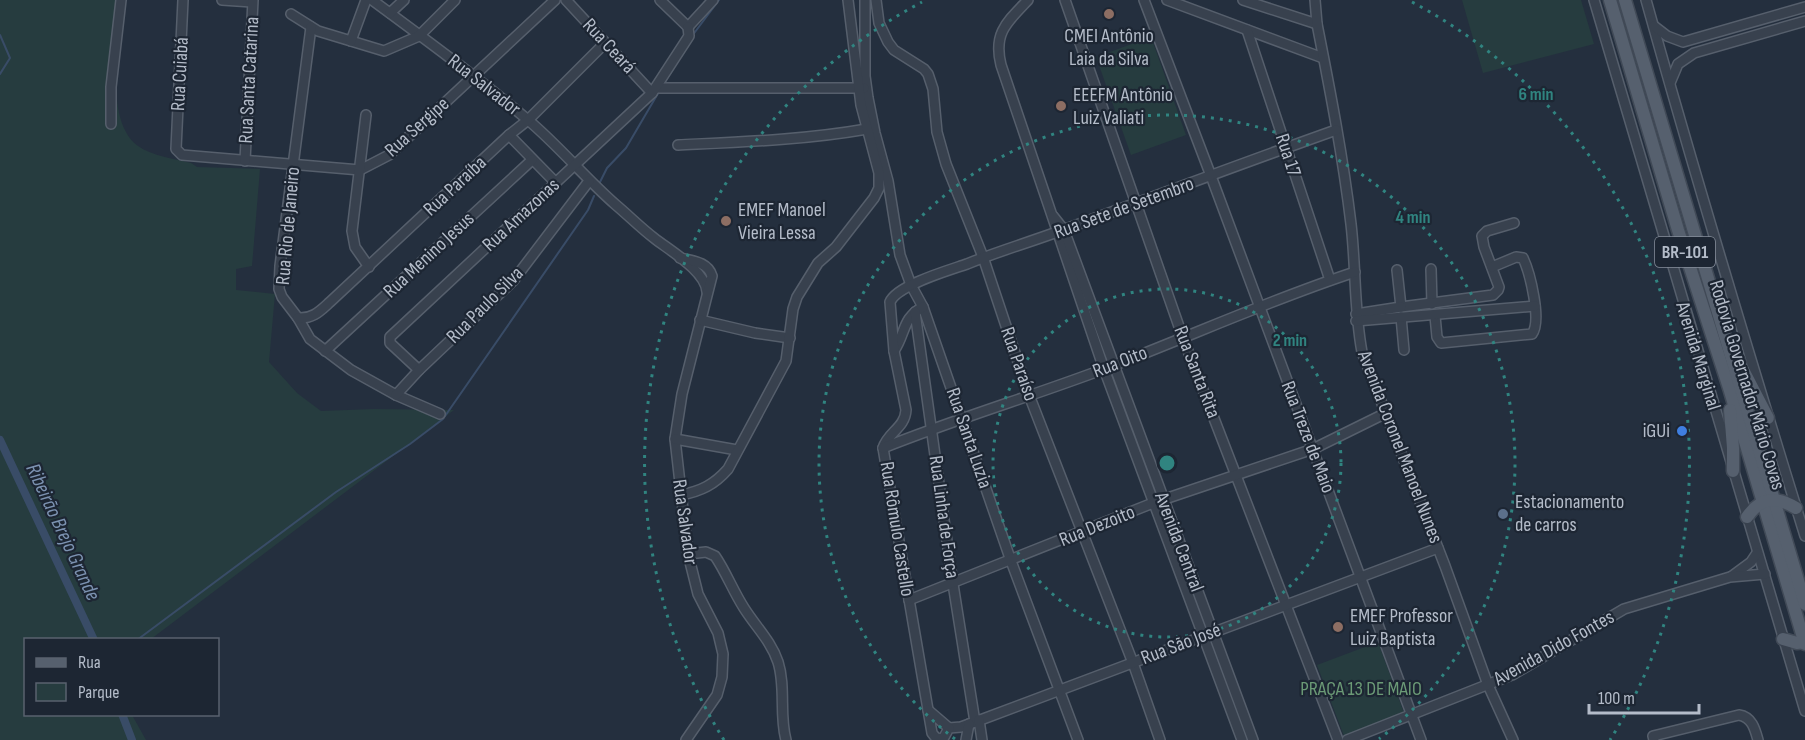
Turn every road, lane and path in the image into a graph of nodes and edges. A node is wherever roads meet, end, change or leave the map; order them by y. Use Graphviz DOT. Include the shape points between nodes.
graph roads {
  1 [pos="121,0"];
  2 [pos="183,0"];
  3 [pos="222,0"];
  4 [pos="366,0"];
  5 [pos="372,0"];
  6 [pos="404,0"];
  7 [pos="455,0"];
  8 [pos="555,0"];
  9 [pos="566,0"];
  10 [pos="660,0"];
  11 [pos="713,0"];
  12 [pos="848,0"];
  13 [pos="865,0"];
  14 [pos="876,0"];
  15 [pos="1028,0"];
  16 [pos="1065,0"];
  17 [pos="1144,0"];
  18 [pos="1167,0"];
  19 [pos="1243,0"];
  20 [pos="1315,0"];
  21 [pos="1594,0"];
  22 [pos="1610,0"];
  23 [pos="1625,0"];
  24 [pos="1646,0"];
  25 [pos="252,1"];
  26 [pos="1256,2"];
  27 [pos="1805,6"];
  28 [pos="390,13"];
  29 [pos="291,14"];
  30 [pos="1805,21"];
  31 [pos="1317,24"];
  32 [pos="1653,26"];
  33 [pos="311,27"];
  34 [pos="688,27"];
  35 [pos="1248,30"];
  36 [pos="419,36"];
  37 [pos="351,41"];
  38 [pos="605,42"];
  39 [pos="1323,58"];
  40 [pos="472,75"];
  41 [pos="1670,83"];
  42 [pos="862,88"];
  43 [pos="657,90"];
  44 [pos="366,115"];
  45 [pos="528,120"];
  46 [pos="111,124"];
  47 [pos="1336,130"];
  48 [pos="871,131"];
  49 [pos="509,135"];
  50 [pos="678,145"];
  51 [pos="1285,148"];
  52 [pos="245,160"];
  53 [pos="532,160"];
  54 [pos="293,164"];
  55 [pos="574,164"];
  56 [pos="360,170"];
  57 [pos="1211,176"];
  58 [pos="589,181"];
  59 [pos="555,182"];
  60 [pos="1136,202"];
  61 [pos="1514,222"];
  62 [pos="1060,231"];
  63 [pos="983,257"];
  64 [pos="369,267"];
  65 [pos="1492,267"];
  66 [pos="1431,269"];
  67 [pos="1397,270"];
  68 [pos="1355,272"];
  69 [pos="1330,280"];
  70 [pos="912,285"];
  71 [pos="1432,304"];
  72 [pos="1259,306"];
  73 [pos="1534,306"];
  74 [pos="919,309"];
  75 [pos="1401,312"];
  76 [pos="1435,316"];
  77 [pos="1356,317"];
  78 [pos="298,318"];
  79 [pos="700,320"];
  80 [pos="1722,330"];
  81 [pos="790,338"];
  82 [pos="1183,338"];
  83 [pos="1404,350"];
  84 [pos="325,351"];
  85 [pos="894,351"];
  86 [pos="1114,365"];
  87 [pos="1104,369"];
  88 [pos="419,370"];
  89 [pos="1730,391"];
  90 [pos="396,395"];
  91 [pos="1029,395"];
  92 [pos="1386,413"];
  93 [pos="440,414"];
  94 [pos="1768,418"];
  95 [pos="962,420"];
  96 [pos="931,429"];
  97 [pos="675,439"];
  98 [pos="884,448"];
  99 [pos="1313,449"];
  100 [pos="737,450"];
  101 [pos="1733,471"];
  102 [pos="1237,473"];
  103 [pos="681,495"];
  104 [pos="1158,501"];
  105 [pos="1769,501"];
  106 [pos="1796,508"];
  107 [pos="1748,518"];
  108 [pos="1081,533"];
  109 [pos="1805,536"];
  110 [pos="1438,548"];
  111 [pos="1757,553"];
  112 [pos="688,554"];
  113 [pos="1011,561"];
  114 [pos="1765,574"];
  115 [pos="1361,577"];
  116 [pos="1730,577"];
  117 [pos="953,584"];
  118 [pos="909,600"];
  119 [pos="1805,603"];
  120 [pos="1287,605"];
  121 [pos="1209,633"];
  122 [pos="1783,639"];
  123 [pos="1805,642"];
  124 [pos="1133,663"];
  125 [pos="1488,685"];
  126 [pos="1060,690"];
  127 [pos="928,710"];
  128 [pos="1805,711"];
  129 [pos="1412,716"];
  130 [pos="974,722"];
  131 [pos="949,728"];
  132 [pos="686,740"];
  133 [pos="786,740"];
  134 [pos="943,740"];
  135 [pos="966,740"];
  136 [pos="982,740"];
  137 [pos="1078,740"];
  138 [pos="1160,740"];
  139 [pos="1242,740"];
  140 [pos="1253,740"];
  141 [pos="1338,740"];
  142 [pos="1347,740"];
  143 [pos="1421,740"];
  144 [pos="1513,740"];
  145 [pos="1654,740"];
  146 [pos="1758,740"];
  1 -- 46 [label="street"];
  2 -- 52 [label="street, Rua Cuiabá" via="177,152"];
  3 -- 25 [label="street"];
  4 -- 37 [label="street"];
  5 -- 28 [label="street, Rua Salvador"];
  6 -- 28 [label="street"];
  7 -- 36 [label="street"];
  8 -- 40 [label="street, Rua Sergipe"];
  9 -- 38 [label="street, Rua Ceará"];
  10 -- 34 [label="street"];
  11 -- 34 [label="street, Rua Amazonas"];
  12 -- 42 [label="street"];
  13 -- 42 [label="street"];
  14 -- 63 [label="street, Rua Paraíso" via="879,23 888,42 928,74 941,148"];
  15 -- 62 [label="street, Avenida Central" via="1002,31 998,45 1001,65 1050,212"];
  16 -- 60 [label="street, Rua Santa Rita"];
  17 -- 57 [label="street, Rua Treze de Maio"];
  18 -- 35 [label="street"];
  19 -- 26 [label="street"];
  20 -- 31 [label="street, Avenida Coronel Manoel Nunes"];
  21 -- 101 [label="street, Avenida Marginal"];
  22 -- 89 [label="main road, Rodovia Governador Mário Covas / BR-101"];
  23 -- 80 [label="main road, Rodovia Governador Mário Covas / BR-101"];
  24 -- 32 [label="street"];
  25 -- 52 [label="street, Rua Santa Catarina"];
  26 -- 31 [label="street"];
  27 -- 32 [label="street" via="1683,42"];
  28 -- 36 [label="street, Rua Salvador"];
  29 -- 33 [label="street"];
  30 -- 41 [label="street" via="1694,54 1678,64"];
  31 -- 39 [label="street, Avenida Coronel Manoel Nunes"];
  32 -- 41 [label="street"];
  33 -- 37 [label="street"];
  33 -- 54 [label="street, Rua Rio de Janeiro"];
  34 -- 43 [label="street, Rua Amazonas" via="689,36"];
  35 -- 39 [label="street"];
  35 -- 51 [label="street, Rua 17"];
  36 -- 37 [label="street" via="384,51"];
  36 -- 40 [label="street, Rua Salvador"];
  38 -- 43 [label="street, Rua Ceará"];
  38 -- 45 [label="street, Rua Paraíba"];
  39 -- 47 [label="street, Avenida Coronel Manoel Nunes"];
  40 -- 45 [label="street, Rua Salvador"];
  40 -- 56 [label="street, Rua Sergipe" via="389,155"];
  41 -- 94 [label="street"];
  42 -- 43 [label="street"];
  42 -- 48 [label="street"];
  43 -- 55 [label="street, Rua Amazonas"];
  44 -- 56 [label="street"];
  45 -- 49 [label="street, Rua Paraíba"];
  45 -- 55 [label="street, Rua Salvador"];
  47 -- 51 [label="street, Rua Sete de Setembro"];
  47 -- 68 [label="street, Avenida Coronel Manoel Nunes"];
  48 -- 50 [label="street"];
  48 -- 70 [label="street, Rua Santa Luzia" via="888,182 900,255"];
  48 -- 81 [label="street" via="879,188 808,278 793,309"];
  49 -- 53 [label="street"];
  49 -- 64 [label="street, Rua Paraíba"];
  51 -- 57 [label="street, Rua Sete de Setembro"];
  51 -- 69 [label="street, Rua 17"];
  52 -- 54 [label="street"];
  53 -- 59 [label="street"];
  53 -- 84 [label="street, Rua Menino Jesus"];
  54 -- 56 [label="street"];
  54 -- 78 [label="street, Rua Rio de Janeiro" via="279,289"];
  55 -- 58 [label="street, Rua Salvador"];
  55 -- 59 [label="street, Rua Amazonas"];
  56 -- 64 [label="street" via="352,240"];
  57 -- 60 [label="street, Rua Sete de Setembro"];
  57 -- 72 [label="street, Rua Treze de Maio"];
  58 -- 79 [label="street, Rua Salvador" via="680,258 705,265 711,271"];
  58 -- 88 [label="street, Rua Paulo Silva" via="513,281"];
  59 -- 88 [label="street, Rua Amazonas" via="390,338 390,343"];
  60 -- 62 [label="street, Rua Sete de Setembro"];
  60 -- 82 [label="street, Rua Santa Rita"];
  61 -- 65 [label="street" via="1483,234"];
  62 -- 63 [label="street, Rua Sete de Setembro"];
  62 -- 86 [label="street, Avenida Central"];
  62 -- 87 [label="street, Avenida Central"];
  63 -- 70 [label="street, Rua Sete de Setembro"];
  63 -- 91 [label="street, Rua Paraíso"];
  64 -- 78 [label="street, Rua Paraíba" via="314,316"];
  65 -- 71 [label="street" via="1498,287 1493,295"];
  65 -- 73 [label="street" via="1523,258"];
  66 -- 71 [label="street"];
  67 -- 75 [label="street"];
  68 -- 69 [label="street, Rua Oito"];
  68 -- 77 [label="street, Avenida Coronel Manoel Nunes"];
  69 -- 72 [label="street, Rua Oito"];
  70 -- 74 [label="street, Rua Santa Luzia"];
  70 -- 85 [label="street, Rua Rômulo Castello" via="894,295 890,302"];
  71 -- 75 [label="street"];
  72 -- 82 [label="street, Rua Oito"];
  72 -- 99 [label="street, Rua Treze de Maio"];
  73 -- 76 [label="street"];
  73 -- 76 [label="street" via="1536,323 1532,334 1470,341 1438,341"];
  74 -- 85 [label="street" via="909,318"];
  74 -- 95 [label="street, Rua Santa Luzia"];
  74 -- 96 [label="street, Rua Linha de Força"];
  75 -- 76 [label="street"];
  75 -- 77 [label="street"];
  75 -- 83 [label="street"];
  77 -- 92 [label="street, Avenida Coronel Manoel Nunes" via="1362,352"];
  78 -- 84 [label="street, Rua Rio de Janeiro" via="310,339"];
  79 -- 81 [label="street"];
  79 -- 97 [label="street, Rua Salvador"];
  80 -- 94 [label="main road"];
  80 -- 105 [label="main road, Rodovia Governador Mário Covas / BR-101"];
  81 -- 100 [label="street" via="786,361"];
  82 -- 86 [label="street, Rua Oito"];
  82 -- 102 [label="street, Rua Santa Rita"];
  84 -- 90 [label="street, Rua Rio de Janeiro"];
  85 -- 98 [label="street, Rua Rômulo Castello" via="906,410 903,424"];
  86 -- 87 [label="street, Rua Oito"];
  86 -- 104 [label="street, Avenida Central"];
  87 -- 91 [label="street, Rua Oito"];
  87 -- 104 [label="street, Avenida Central"];
  88 -- 90 [label="street, Rua Paulo Silva"];
  89 -- 101 [label="main road"];
  89 -- 105 [label="main road, Rodovia Governador Mário Covas / BR-101"];
  90 -- 93 [label="street, Rua Rio de Janeiro"];
  91 -- 95 [label="street, Rua Oito"];
  91 -- 108 [label="street, Rua Paraíso"];
  92 -- 99 [label="street, Rua Dezoito"];
  92 -- 110 [label="street, Avenida Coronel Manoel Nunes"];
  94 -- 106 [label="street"];
  95 -- 96 [label="street, Rua Oito"];
  95 -- 113 [label="street, Rua Santa Luzia"];
  96 -- 98 [label="street, Rua Oito"];
  96 -- 117 [label="street, Rua Linha de Força"];
  97 -- 100 [label="street"];
  97 -- 103 [label="street, Rua Salvador"];
  98 -- 118 [label="street, Rua Rômulo Castello"];
  99 -- 102 [label="street, Rua Dezoito"];
  99 -- 115 [label="street, Rua Treze de Maio"];
  100 -- 103 [label="street" via="719,480"];
  101 -- 107 [label="street, Avenida Marginal"];
  102 -- 104 [label="street, Rua Dezoito"];
  102 -- 120 [label="street, Rua Santa Rita"];
  103 -- 112 [label="street, Rua Salvador"];
  104 -- 108 [label="street, Rua Dezoito"];
  104 -- 121 [label="street, Avenida Central"];
  105 -- 106 [label="main road" via="1785,502"];
  105 -- 107 [label="main road" via="1756,507"];
  105 -- 119 [label="main road, Rodovia Governador Mário Covas / BR-101"];
  105 -- 123 [label="main road, Rodovia Governador Mário Covas / BR-101"];
  106 -- 109 [label="street"];
  107 -- 111 [label="street, Avenida Marginal"];
  108 -- 113 [label="street, Rua Dezoito"];
  108 -- 124 [label="street, Rua Paraíso"];
  110 -- 115 [label="street, Rua São José"];
  110 -- 125 [label="street, Avenida Coronel Manoel Nunes"];
  111 -- 114 [label="street, Avenida Marginal"];
  111 -- 116 [label="street, Avenida Dido Fontes"];
  112 -- 132 [label="street, Rua Salvador" via="698,594 718,633 723,654 717,695"];
  112 -- 133 [label="street" via="706,552 715,556 745,611 769,643 781,681"];
  113 -- 117 [label="street, Rua Dezoito"];
  113 -- 126 [label="street, Rua Santa Luzia"];
  114 -- 116 [label="street, Avenida Dido Fontes"];
  114 -- 122 [label="street, Avenida Marginal"];
  115 -- 120 [label="street, Rua São José"];
  115 -- 129 [label="street, Rua Treze de Maio"];
  116 -- 125 [label="street, Avenida Dido Fontes" via="1624,609 1530,666"];
  117 -- 118 [label="street, Rua Dezoito"];
  117 -- 130 [label="street, Rua Linha de Força"];
  118 -- 127 [label="street, Rua Rômulo Castello"];
  120 -- 121 [label="street, Rua São José"];
  120 -- 141 [label="street, Rua Santa Rita"];
  121 -- 124 [label="street, Rua São José"];
  121 -- 139 [label="street, Avenida Central"];
  121 -- 140 [label="street, Avenida Central"];
  122 -- 123 [label="main road"];
  122 -- 128 [label="street, Avenida Marginal"];
  124 -- 126 [label="street, Rua São José"];
  124 -- 138 [label="street, Rua Paraíso"];
  125 -- 129 [label="street, Avenida Dido Fontes"];
  125 -- 144 [label="street, Avenida Coronel Manoel Nunes"];
  126 -- 130 [label="street, Rua São José"];
  126 -- 137 [label="street, Rua Santa Luzia"];
  127 -- 131 [label="street"];
  127 -- 134 [label="street, Rua Rômulo Castello" via="932,733"];
  129 -- 142 [label="street, Avenida Dido Fontes"];
  129 -- 143 [label="street, Rua Treze de Maio"];
  130 -- 131 [label="street, Rua São José"];
  130 -- 135 [label="street, Rua Linha de Força"];
  130 -- 136 [label="street"];
  131 -- 134 [label="street"];
  145 -- 146 [label="street" via="1653,736 1739,715 1750,721"];
}
